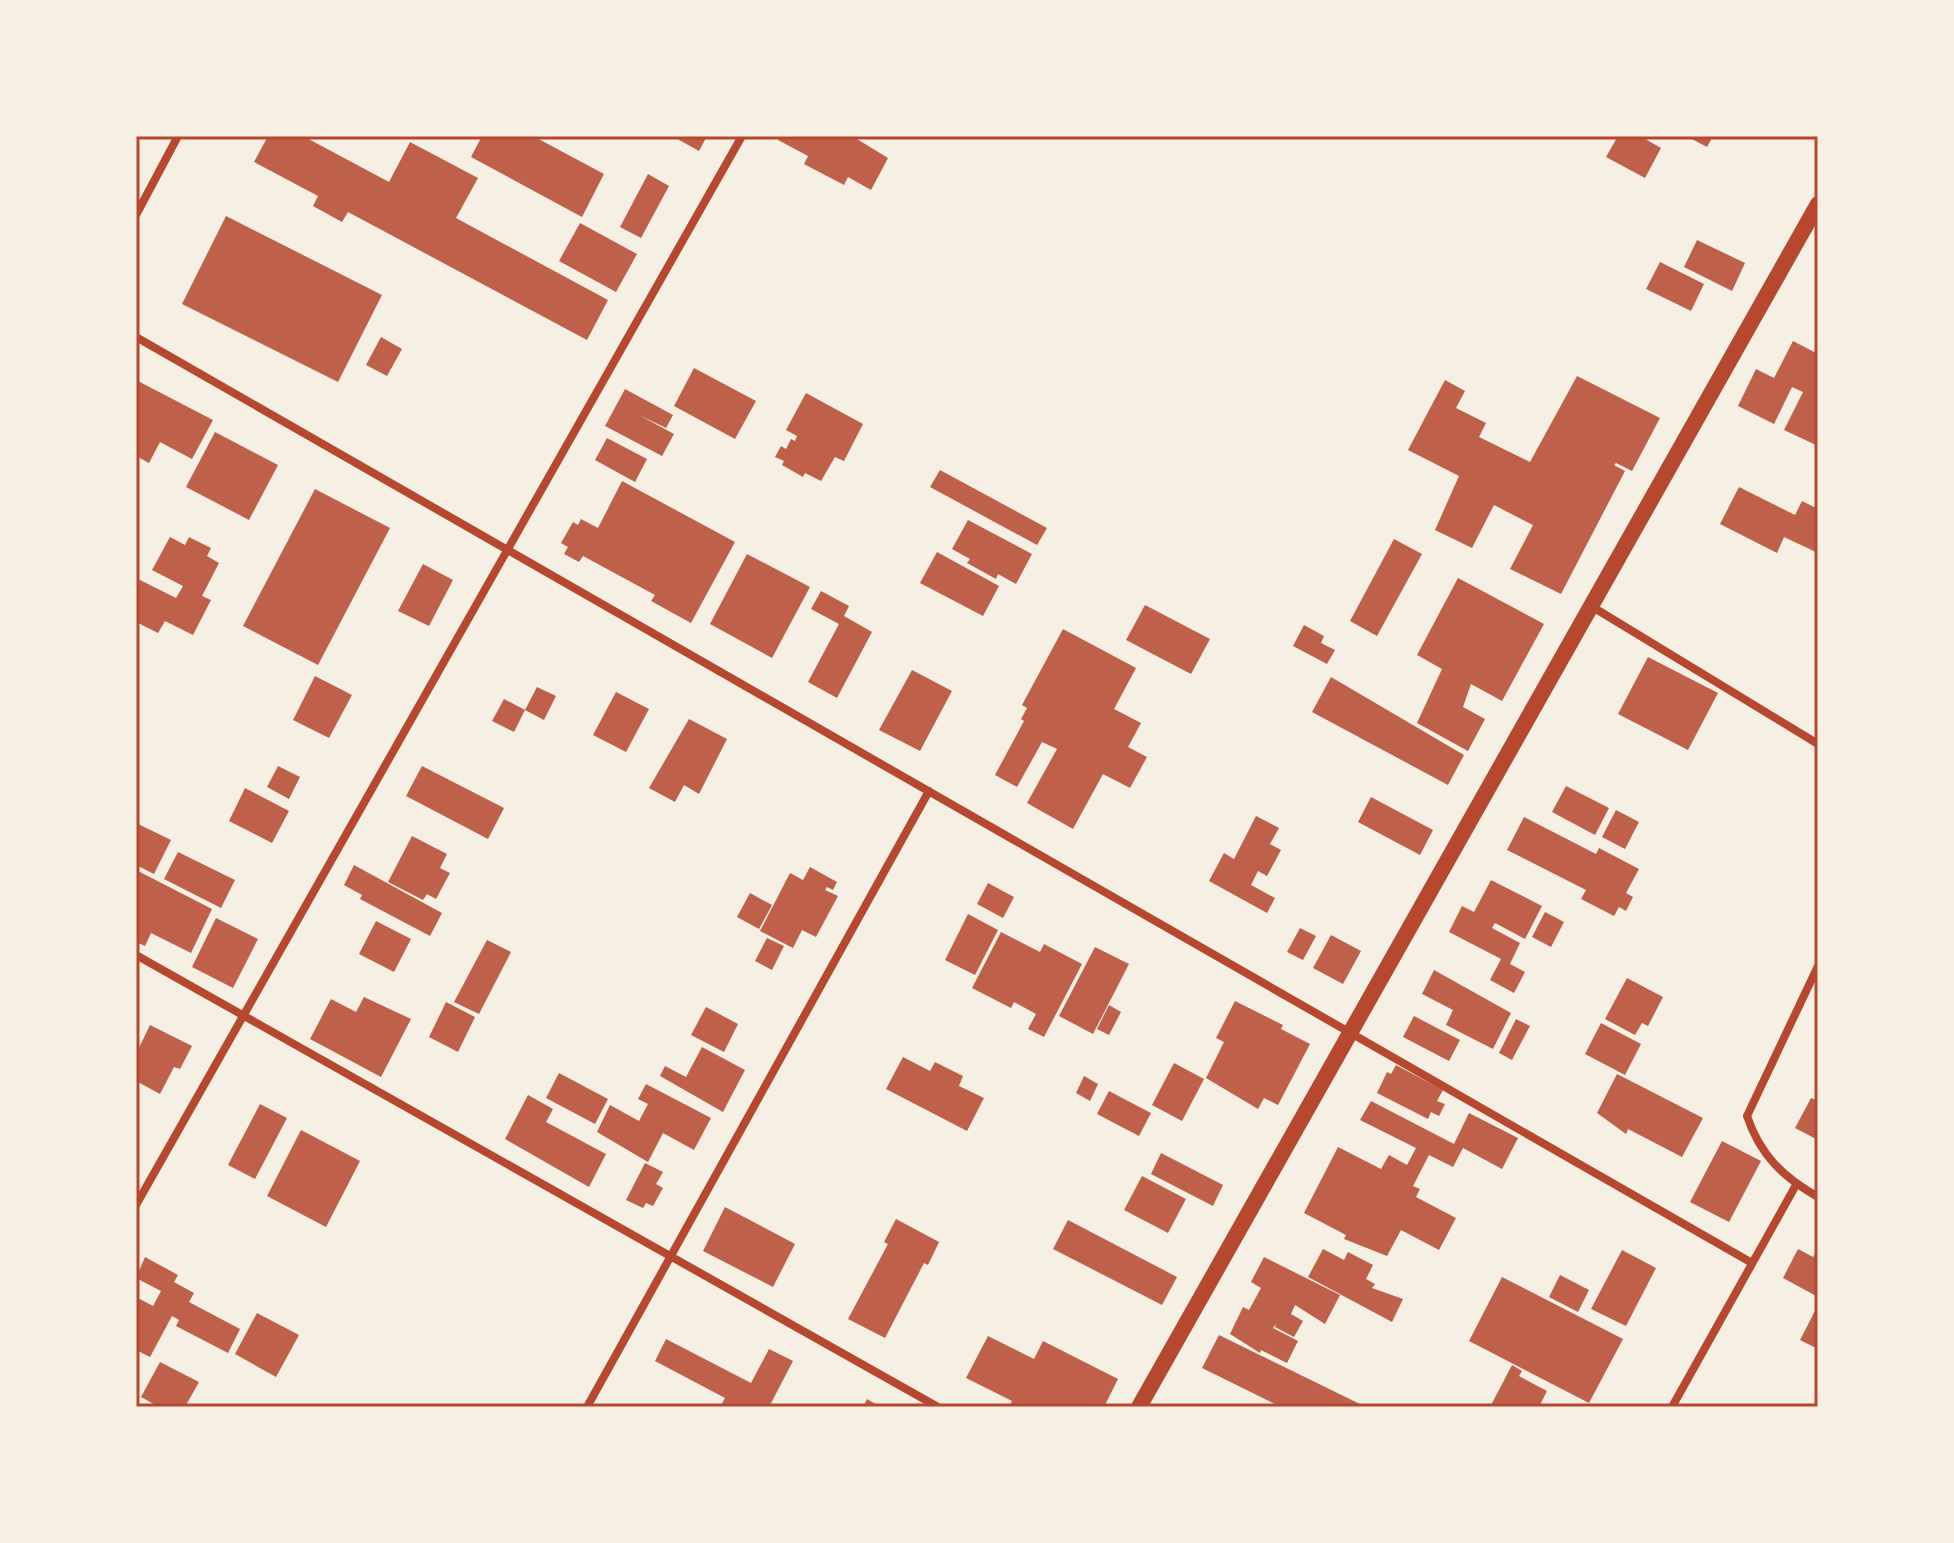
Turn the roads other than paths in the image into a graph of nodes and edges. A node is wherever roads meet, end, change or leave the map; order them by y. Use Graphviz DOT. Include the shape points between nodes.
graph roads {
  1 [pos="178,136"];
  2 [pos="742,136"];
  3 [pos="1816,214"];
  4 [pos="136,215"];
  5 [pos="136,337"];
  6 [pos="507,551"];
  7 [pos="1591,606"];
  8 [pos="1818,744"];
  9 [pos="929,791"];
  10 [pos="136,955"];
  11 [pos="1818,966"];
  12 [pos="243,1015"];
  13 [pos="1351,1031"];
  14 [pos="1796,1185"];
  15 [pos="1818,1197"];
  16 [pos="136,1205"];
  17 [pos="672,1257"];
  18 [pos="1752,1263"];
  19 [pos="587,1407"];
  20 [pos="938,1407"];
  21 [pos="1139,1407"];
  22 [pos="1672,1407"];
  1 -- 4 [label="street"];
  2 -- 6 [label="street"];
  3 -- 7 [label="main road"];
  5 -- 6 [label="street"];
  6 -- 9 [label="street"];
  6 -- 12 [label="street"];
  7 -- 8 [label="street"];
  7 -- 13 [label="main road"];
  9 -- 13 [label="street"];
  9 -- 17 [label="street"];
  10 -- 12 [label="street"];
  11 -- 14 [label="street" via="1747,1116 1757,1146"];
  12 -- 16 [label="street"];
  12 -- 17 [label="street"];
  13 -- 18 [label="street"];
  13 -- 21 [label="main road"];
  14 -- 15 [label="street"];
  14 -- 18 [label="street"];
  17 -- 19 [label="street"];
  17 -- 20 [label="street"];
  18 -- 22 [label="street"];
}
